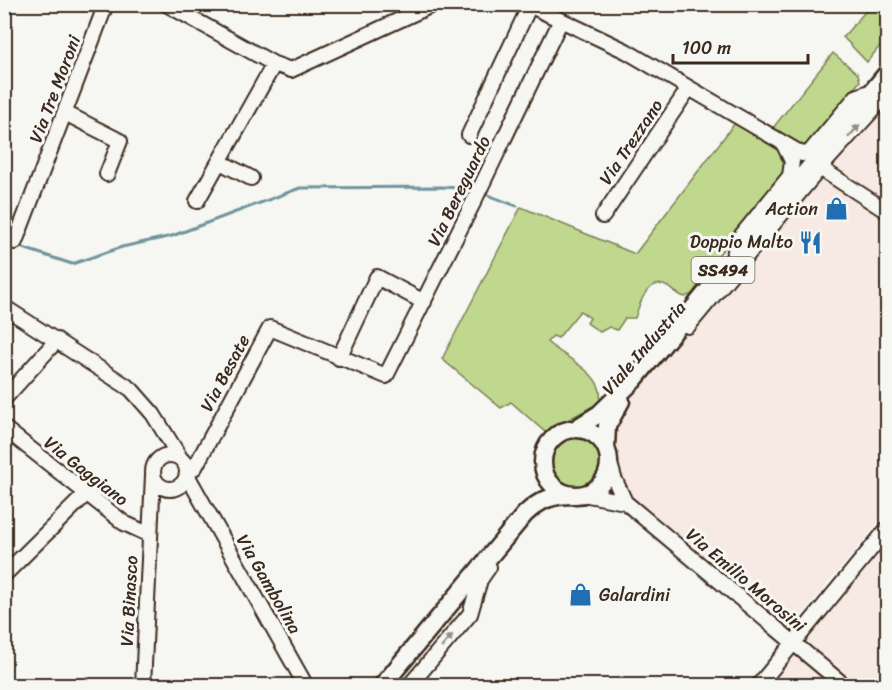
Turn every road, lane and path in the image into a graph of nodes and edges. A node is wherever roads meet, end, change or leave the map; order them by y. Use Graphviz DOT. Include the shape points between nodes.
graph roads {
  1 [pos="106,4"];
  2 [pos="166,4"];
  3 [pos="434,4"];
  4 [pos="528,5"];
  5 [pos="561,20"];
  6 [pos="274,64"];
  7 [pos="888,72"];
  8 [pos="689,88"];
  9 [pos="880,92"];
  10 [pos="65,113"];
  11 [pos="469,135"];
  12 [pos="784,145"];
  13 [pos="220,162"];
  14 [pos="816,164"];
  15 [pos="107,174"];
  16 [pos="251,178"];
  17 [pos="197,201"];
  18 [pos="888,212"];
  19 [pos="603,216"];
  20 [pos="4,239"];
  21 [pos="734,256"];
  22 [pos="424,302"];
  23 [pos="5,307"];
  24 [pos="57,340"];
  25 [pos="339,358"];
  26 [pos="386,376"];
  27 [pos="634,380"];
  28 [pos="4,399"];
  29 [pos="153,414"];
  30 [pos="613,414"];
  31 [pos="4,428"];
  32 [pos="575,429"];
  33 [pos="203,451"];
  34 [pos="608,454"];
  35 [pos="181,458"];
  36 [pos="544,468"];
  37 [pos="153,470"];
  38 [pos="187,474"];
  39 [pos="171,489"];
  40 [pos="85,495"];
  41 [pos="578,495"];
  42 [pos="201,500"];
  43 [pos="625,501"];
  44 [pos="525,514"];
  45 [pos="153,518"];
  46 [pos="888,528"];
  47 [pos="150,535"];
  48 [pos="4,575"];
  49 [pos="438,617"];
  50 [pos="793,643"];
  51 [pos="143,686"];
  52 [pos="306,686"];
  53 [pos="373,686"];
  54 [pos="381,686"];
  55 [pos="409,686"];
  56 [pos="758,686"];
  57 [pos="845,686"];
  1 -- 10 [label="street, Via Tre Moroni"];
  2 -- 6 [label="street"];
  3 -- 6 [label="street" via="291,70"];
  4 -- 5 [label="street"];
  4 -- 11 [label="street"];
  5 -- 8 [label="street" via="626,51"];
  5 -- 22 [label="street, Via Bereguardo"];
  6 -- 13 [label="street"];
  7 -- 9 [label="main road, SS494"];
  8 -- 12 [label="street"];
  8 -- 19 [label="street, Via Trezzano"];
  9 -- 12 [label="street" via="856,97 809,153 802,154"];
  9 -- 14 [label="main road, SS494"];
  10 -- 15 [label="street" via="120,141"];
  10 -- 20 [label="street, Via Tre Moroni" via="15,242"];
  12 -- 21 [label="street" via="792,171 737,242"];
  13 -- 16 [label="street"];
  13 -- 17 [label="street"];
  14 -- 18 [label="street"];
  14 -- 21 [label="main road, Viale Industria / SS494"];
  14 -- 30 [label="street, Viale Industria"];
  21 -- 27 [label="main road, Viale Industria / SS494"];
  22 -- 25 [label="street" via="377,278"];
  22 -- 26 [label="street, Via Bereguardo"];
  23 -- 24 [label="street, Via Gambolina"];
  24 -- 28 [label="street"];
  24 -- 29 [label="street, Via Gambolina" via="130,389"];
  25 -- 26 [label="street, Via Besate"];
  25 -- 33 [label="street, Via Besate" via="270,328"];
  27 -- 30 [label="main road, Viale Industria / SS494"];
  27 -- 32 [label="main road, Viale Industria / SS494" via="599,414"];
  29 -- 35 [label="street, Via Gambolina"];
  29 -- 37 [label="street" via="159,440"];
  30 -- 34 [label="main road, Viale Industria / SS494" via="607,426"];
  31 -- 40 [label="street, Via Gaggiano"];
  32 -- 34 [label="main road" via="593,434"];
  32 -- 36 [label="main road, Viale Industria / SS494" via="562,432 548,444"];
  33 -- 35 [label="street"];
  33 -- 38 [label="street, Via Besate"];
  34 -- 41 [label="main road, Viale Industria / SS494" via="603,482"];
  34 -- 43 [label="street, Via Emilio Morosini"];
  35 -- 37 [label="street" via="162,456"];
  35 -- 38 [label="street, Via Gambolina"];
  36 -- 41 [label="main road" via="552,485"];
  36 -- 44 [label="main road, Viale Industria / SS494"];
  37 -- 39 [label="street" via="158,485"];
  37 -- 45 [label="street, Via Binasco"];
  38 -- 39 [label="street" via="183,483"];
  38 -- 42 [label="street, Via Gambolina"];
  39 -- 42 [label="street"];
  39 -- 45 [label="street, Via Binasco" via="158,500"];
  40 -- 47 [label="street, Via Gaggiano" via="124,523"];
  40 -- 48 [label="street"];
  41 -- 43 [label="street"];
  41 -- 44 [label="main road, Viale Industria / SS494" via="542,499"];
  42 -- 52 [label="street, Via Gambolina"];
  43 -- 50 [label="street, Via Emilio Morosini"];
  44 -- 49 [label="main road, Viale Industria / SS494"];
  55 -- 44 [label="street, one-way" via="470,614 480,580 514,536"];
  45 -- 47 [label="street, Via Binasco"];
  46 -- 50 [label="street"];
  47 -- 51 [label="street, Via Binasco"];
  49 -- 53 [label="street" via="421,628"];
  49 -- 54 [label="main road, Viale Industria / SS494"];
  50 -- 56 [label="street"];
  50 -- 57 [label="street, Via Emilio Morosini"];
}
